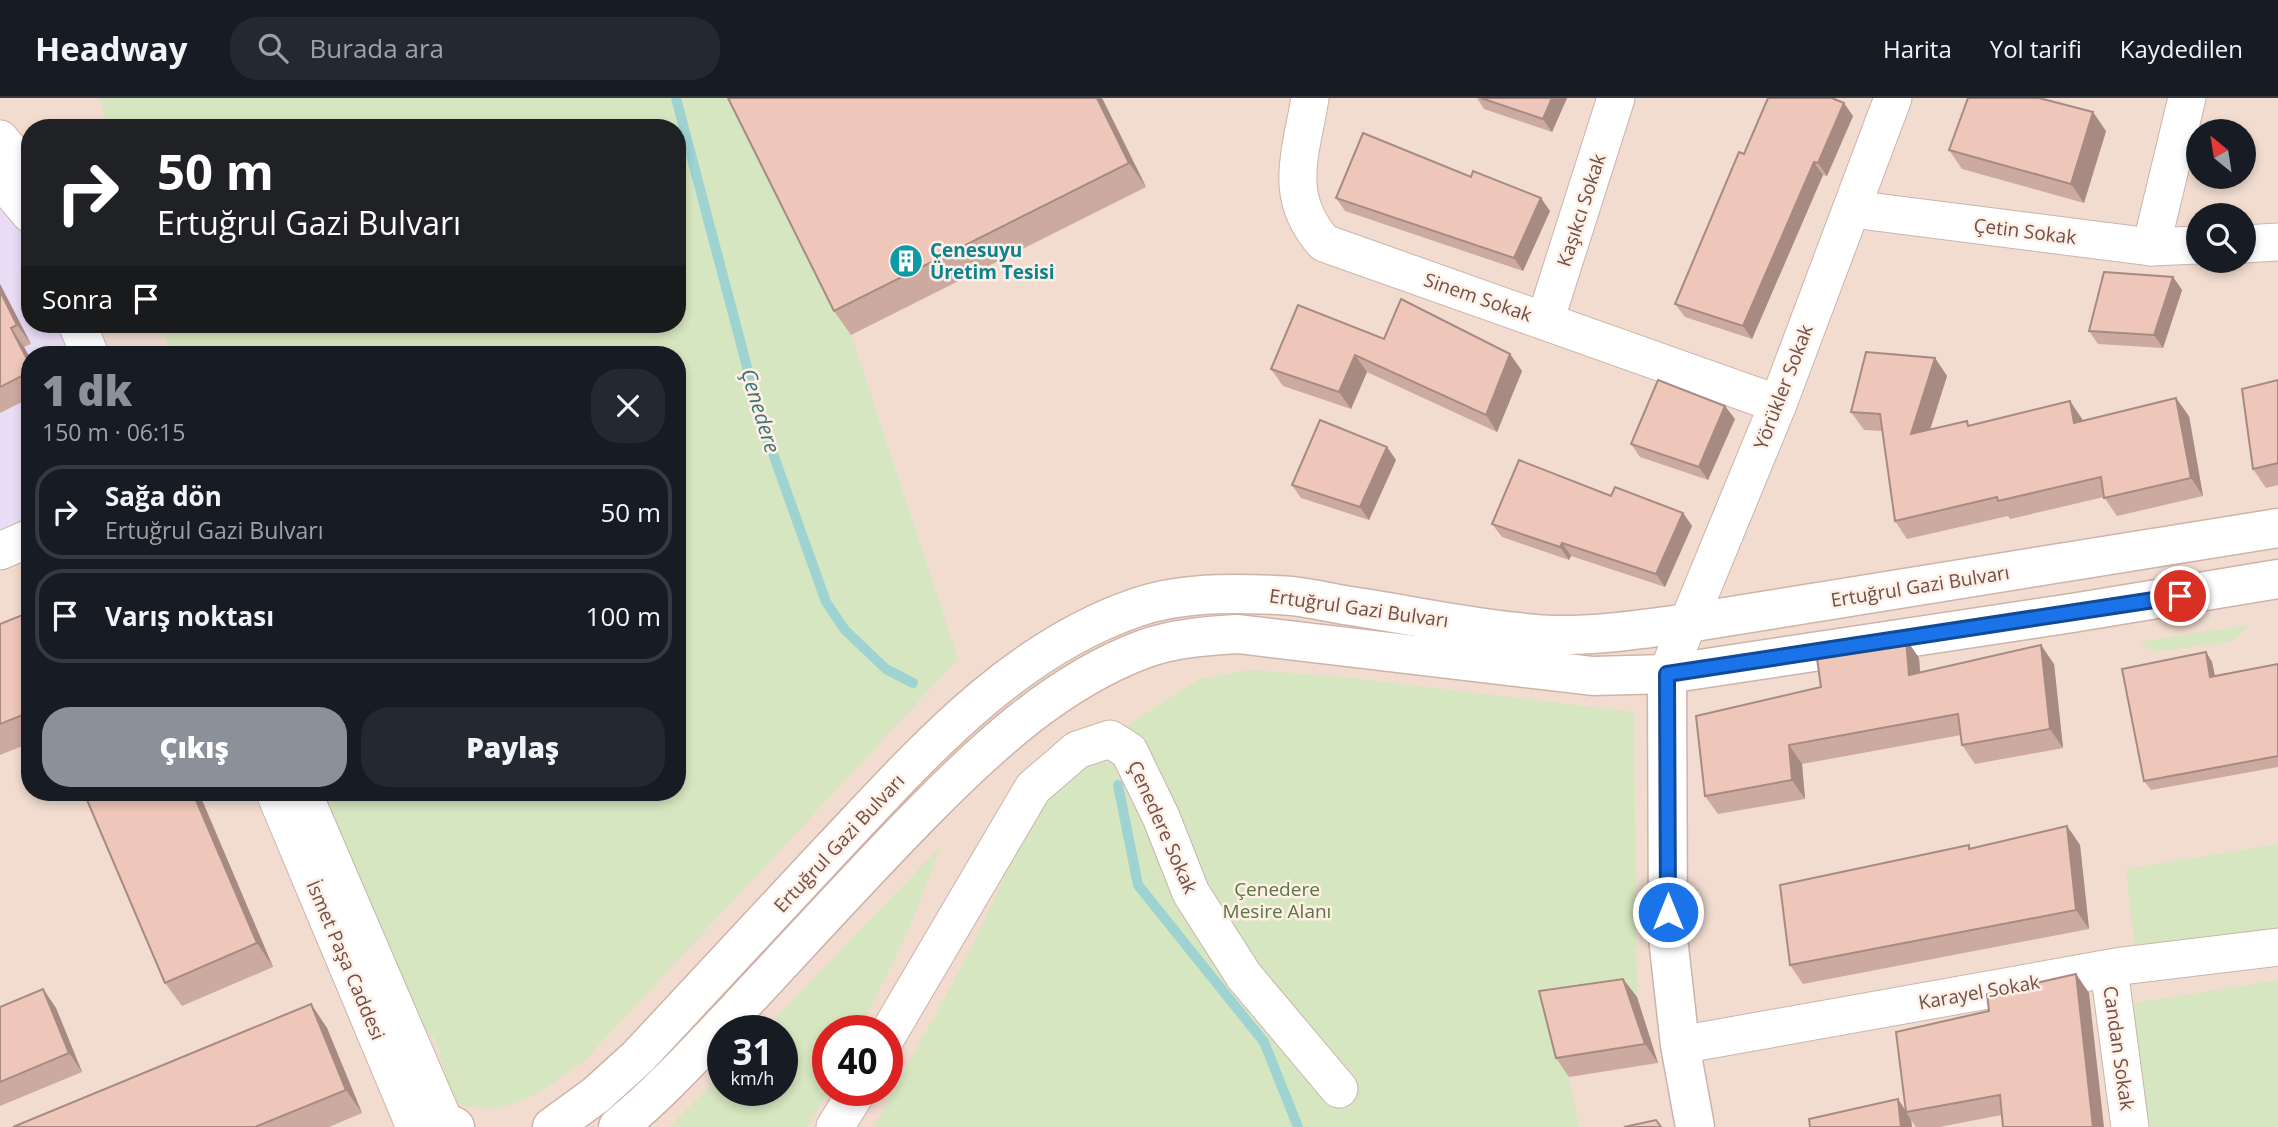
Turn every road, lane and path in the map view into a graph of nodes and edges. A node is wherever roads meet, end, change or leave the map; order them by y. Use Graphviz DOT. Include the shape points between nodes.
graph roads {
  1 [pos="1310,98"];
  2 [pos="1616,98"];
  3 [pos="1893,98"];
  4 [pos="2187,98"];
  5 [pos="0,139"];
  6 [pos="21,165"];
  7 [pos="0,178"];
  8 [pos="21,203"];
  9 [pos="1852,209"];
  10 [pos="2278,242"];
  11 [pos="2256,243"];
  12 [pos="2186,246"];
  13 [pos="2151,247"];
  14 [pos="1545,321"];
  15 [pos="1778,404"];
  16 [pos="2278,528"];
  17 [pos="21,541"];
  18 [pos="0,551"];
  19 [pos="2278,579"];
  20 [pos="1688,623"];
  21 [pos="1667,674"];
  22 [pos="279,801"];
  23 [pos="306,801"];
  24 [pos="2278,947"];
  25 [pos="2109,969"];
  26 [pos="899,1015"];
  27 [pos="1680,1045"];
  28 [pos="1339,1089"];
  29 [pos="848,1106"];
  30 [pos="440,1126"];
  31 [pos="552,1127"];
  32 [pos="618,1127"];
  33 [pos="835,1127"];
  34 [pos="1695,1127"];
  35 [pos="2130,1127"];
  1 -- 14 [label="street, Sinem Sokak" via="1296,185 1300,209 1324,243"];
  2 -- 14 [label="street, Kaşıkcı Sokak"];
  3 -- 9 [label="street, Yörükler Sokak"];
  4 -- 13 [label="street"];
  5 -- 6 [label="street"];
  7 -- 8 [label="street"];
  9 -- 13 [label="street, Çetin Sokak"];
  9 -- 15 [label="street, Yörükler Sokak"];
  10 -- 11 [label="street"];
  12 -- 13 [label="street, Çetin Sokak"];
  14 -- 15 [label="street, Sinem Sokak"];
  15 -- 20 [label="street, Yörükler Sokak"];
  16 -- 20 [label="main road, Ertuğrul Gazi Bulvarı"];
  17 -- 18 [label="street"];
  19 -- 21 [label="main road, Ertuğrul Gazi Bulvarı"];
  20 -- 21 [label="street, Yörükler Sokak"];
  20 -- 31 [label="main road, Ertuğrul Gazi Bulvarı" via="1552,635 1282,595 1223,593 1136,607 1025,665 973,705 638,1057"];
  21 -- 27 [label="main road" via="1668,938"];
  21 -- 32 [label="main road, Ertuğrul Gazi Bulvarı" via="1593,676 1238,634 1192,637 1145,649 1046,701 988,750 837,900 678,1071"];
  22 -- 30 [label="street, İsmet Paşa Caddesi"];
  23 -- 30 [label="street, İsmet Paşa Caddesi"];
  24 -- 25 [label="street, Karayel Sokak"];
  25 -- 27 [label="street, Karayel Sokak"];
  25 -- 35 [label="street, Candan Sokak"];
  26 -- 28 [label="street, Çenedere Sokak" via="1033,788 1077,750 1110,739 1129,751 1191,893 1244,976"];
  27 -- 34 [label="main road"];
  29 -- 33 [label="street"];
}
